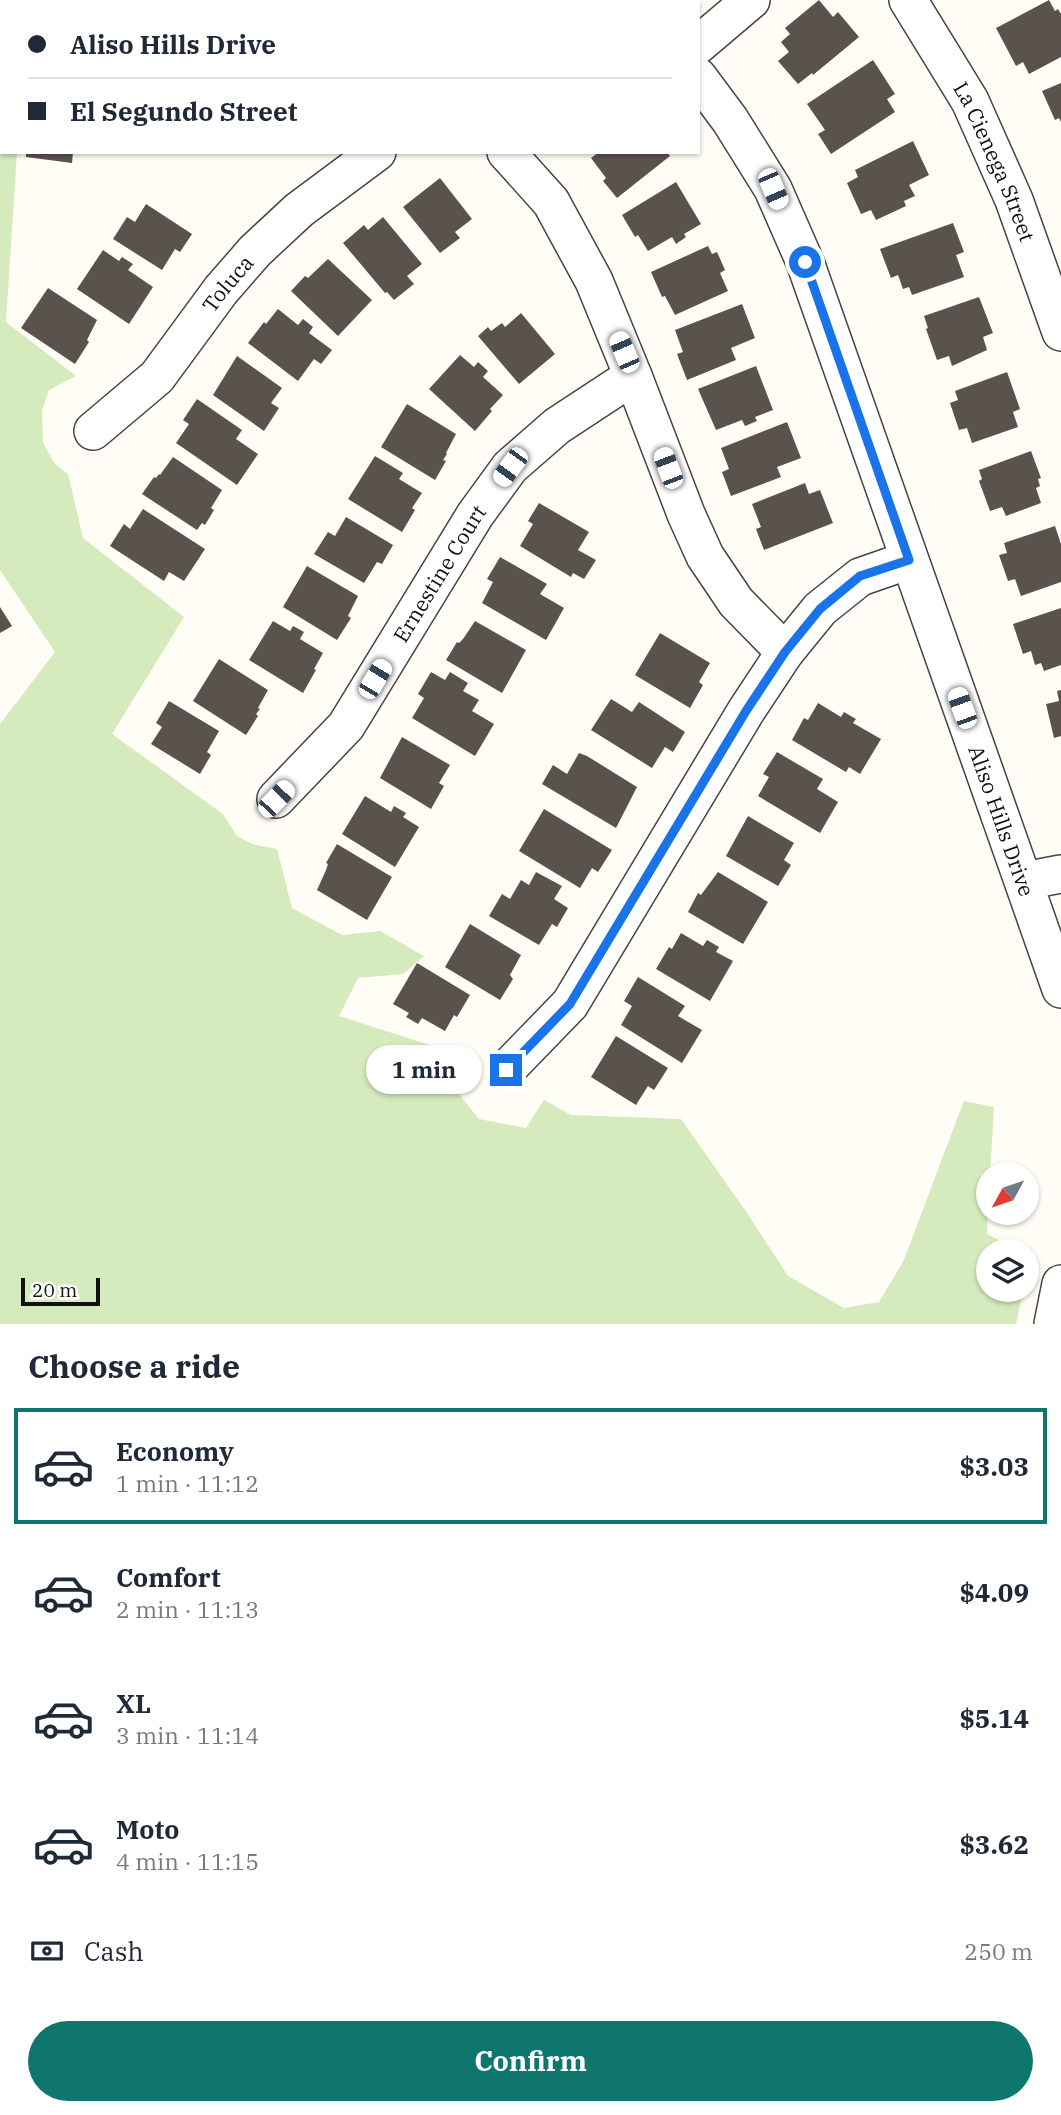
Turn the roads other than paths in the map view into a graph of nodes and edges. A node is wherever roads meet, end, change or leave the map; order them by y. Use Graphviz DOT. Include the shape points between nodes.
graph roads {
  1 [pos="751,0"];
  2 [pos="908,0"];
  3 [pos="700,43"];
  4 [pos="700,79"];
  5 [pos="374,154"];
  6 [pos="508,154"];
  7 [pos="1061,332"];
  8 [pos="634,376"];
  9 [pos="93,431"];
  10 [pos="909,560"];
  11 [pos="785,652"];
  12 [pos="276,799"];
  13 [pos="1061,874"];
  14 [pos="1024,881"];
  15 [pos="1061,989"];
  16 [pos="506,1070"];
  17 [pos="1061,1284"];
  18 [pos="1054,1324"];
  1 -- 3 [label="street"];
  2 -- 7 [label="street, La Cienega Street" via="970,101 1014,200"];
  4 -- 10 [label="street, Aliso Hills Drive" via="773,189 805,262"];
  5 -- 9 [label="street, Toluca" via="299,210 255,251 157,377"];
  6 -- 8 [label="street" via="551,202 594,281"];
  8 -- 11 [label="street" via="705,555 736,602"];
  8 -- 12 [label="street, Ernestine Court" via="557,426 510,467 475,515 346,726"];
  10 -- 11 [label="street" via="860,576 820,609"];
  10 -- 14 [label="street, Aliso Hills Drive"];
  11 -- 16 [label="street" via="570,1004"];
  13 -- 14 [label="street"];
  14 -- 15 [label="street, Aliso Hills Drive"];
  17 -- 18 [label="street"];
}
